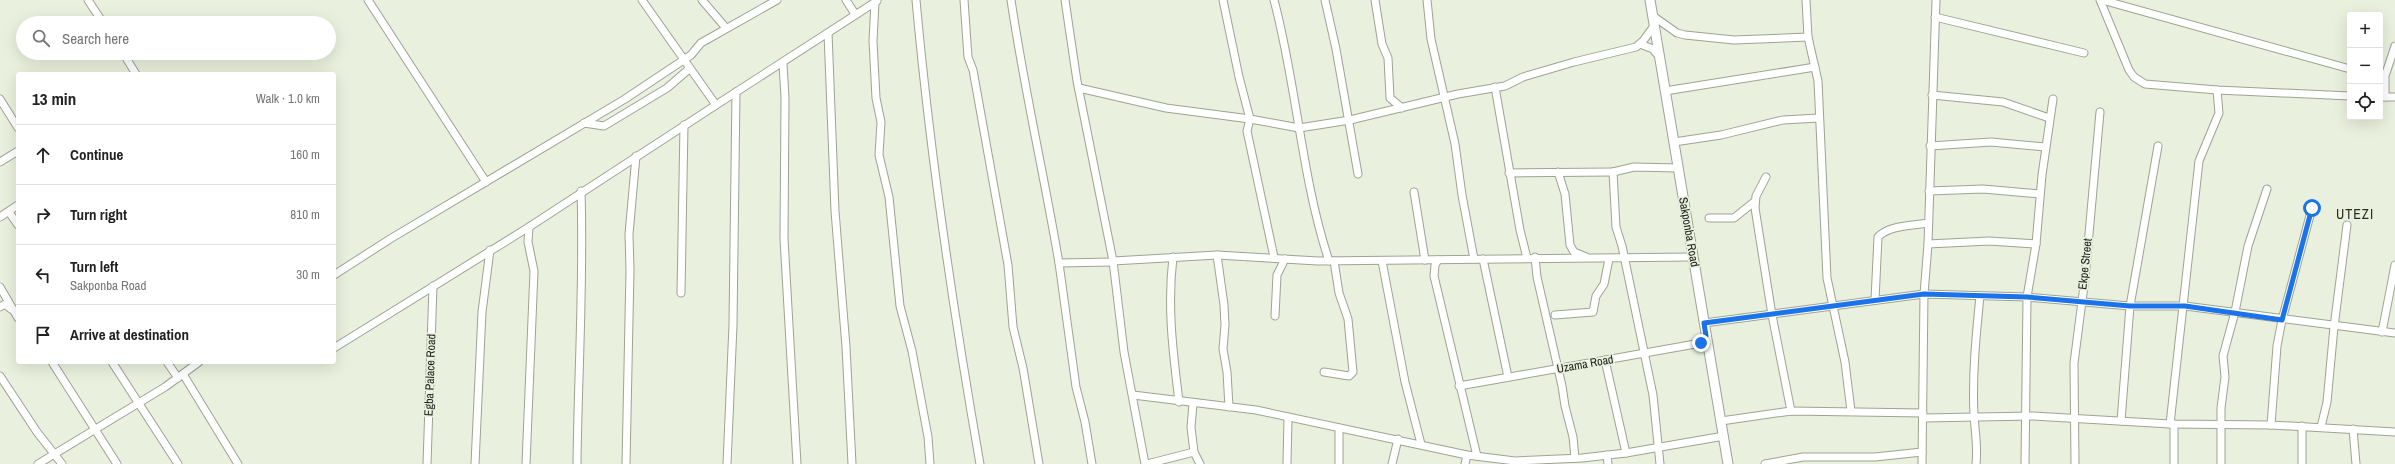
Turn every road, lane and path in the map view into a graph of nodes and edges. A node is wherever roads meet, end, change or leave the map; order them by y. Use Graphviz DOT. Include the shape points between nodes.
graph roads {
  1 [pos="88,0"];
  2 [pos="368,0"];
  3 [pos="642,0"];
  4 [pos="702,0"];
  5 [pos="777,0"];
  6 [pos="846,0"];
  7 [pos="916,0"];
  8 [pos="964,0"];
  9 [pos="1011,0"];
  10 [pos="1065,0"];
  11 [pos="1223,0"];
  12 [pos="1274,0"];
  13 [pos="1325,0"];
  14 [pos="1375,0"];
  15 [pos="1427,0"];
  16 [pos="1650,0"];
  17 [pos="1806,0"];
  18 [pos="1936,0"];
  19 [pos="2101,0"];
  20 [pos="877,1"];
  21 [pos="2112,1"];
  22 [pos="855,14"];
  23 [pos="98,16"];
  24 [pos="1653,16"];
  25 [pos="1935,17"];
  26 [pos="1654,26"];
  27 [pos="726,28"];
  28 [pos="828,33"];
  29 [pos="1808,37"];
  30 [pos="1640,44"];
  31 [pos="2395,46"];
  32 [pos="1656,53"];
  33 [pos="2084,53"];
  34 [pos="127,60"];
  35 [pos="684,61"];
  36 [pos="783,64"];
  37 [pos="1815,67"];
  38 [pos="2347,68"];
  39 [pos="689,70"];
  40 [pos="135,72"];
  41 [pos="2383,74"];
  42 [pos="1495,87"];
  43 [pos="1079,88"];
  44 [pos="2217,90"];
  45 [pos="736,92"];
  46 [pos="1665,92"];
  47 [pos="1932,95"];
  48 [pos="2347,96"];
  49 [pos="2383,97"];
  50 [pos="2395,97"];
  51 [pos="1444,98"];
  52 [pos="0,100"];
  53 [pos="2053,100"];
  54 [pos="716,105"];
  55 [pos="1402,108"];
  56 [pos="2100,112"];
  57 [pos="1819,118"];
  58 [pos="2049,118"];
  59 [pos="1250,119"];
  60 [pos="1350,120"];
  61 [pos="584,124"];
  62 [pos="16,125"];
  63 [pos="684,125"];
  64 [pos="1299,128"];
  65 [pos="1674,142"];
  66 [pos="1930,146"];
  67 [pos="2158,146"];
  68 [pos="2045,147"];
  69 [pos="16,153"];
  70 [pos="636,156"];
  71 [pos="0,162"];
  72 [pos="1678,168"];
  73 [pos="1558,172"];
  74 [pos="1613,172"];
  75 [pos="1509,173"];
  76 [pos="1358,174"];
  77 [pos="1766,177"];
  78 [pos="486,182"];
  79 [pos="2267,190"];
  80 [pos="581,191"];
  81 [pos="1929,191"];
  82 [pos="1414,192"];
  83 [pos="2040,194"];
  84 [pos="1754,202"];
  85 [pos="16,207"];
  86 [pos="2312,208"];
  87 [pos="9,212"];
  88 [pos="0,217"];
  89 [pos="1709,218"];
  90 [pos="16,222"];
  91 [pos="1928,224"];
  92 [pos="2347,224"];
  93 [pos="529,226"];
  94 [pos="1928,244"];
  95 [pos="2036,244"];
  96 [pos="490,250"];
  97 [pos="1217,255"];
  98 [pos="1173,257"];
  99 [pos="1693,257"];
  100 [pos="1274,258"];
  101 [pos="1285,258"];
  102 [pos="1527,258"];
  103 [pos="1535,258"];
  104 [pos="1474,259"];
  105 [pos="1483,259"];
  106 [pos="1589,259"];
  107 [pos="1610,259"];
  108 [pos="1624,259"];
  109 [pos="1425,260"];
  110 [pos="1438,260"];
  111 [pos="1331,261"];
  112 [pos="1382,261"];
  113 [pos="1113,262"];
  114 [pos="1059,263"];
  115 [pos="2395,265"];
  116 [pos="336,274"];
  117 [pos="433,286"];
  118 [pos="0,287"];
  119 [pos="681,293"];
  120 [pos="1924,294"];
  121 [pos="1980,296"];
  122 [pos="2027,297"];
  123 [pos="1875,300"];
  124 [pos="2081,302"];
  125 [pos="1832,305"];
  126 [pos="2130,306"];
  127 [pos="2185,306"];
  128 [pos="0,307"];
  129 [pos="2235,312"];
  130 [pos="16,315"];
  131 [pos="1555,315"];
  132 [pos="1772,315"];
  133 [pos="16,316"];
  134 [pos="1275,316"];
  135 [pos="2282,320"];
  136 [pos="1704,323"];
  137 [pos="2334,327"];
  138 [pos="2382,332"];
  139 [pos="2395,333"];
  140 [pos="1706,336"];
  141 [pos="336,347"];
  142 [pos="1644,353"];
  143 [pos="1605,360"];
  144 [pos="53,364"];
  145 [pos="53,364"];
  146 [pos="113,364"];
  147 [pos="169,364"];
  148 [pos="196,364"];
  149 [pos="1558,368"];
  150 [pos="55,370"];
  151 [pos="1324,372"];
  152 [pos="0,376"];
  153 [pos="180,376"];
  154 [pos="1508,378"];
  155 [pos="1459,386"];
  156 [pos="1133,395"];
  157 [pos="138,402"];
  158 [pos="1179,402"];
  159 [pos="1193,404"];
  160 [pos="1229,407"];
  161 [pos="1791,411"];
  162 [pos="1851,411"];
  163 [pos="1923,416"];
  164 [pos="2024,416"];
  165 [pos="1288,417"];
  166 [pos="1974,417"];
  167 [pos="1721,420"];
  168 [pos="2074,420"];
  169 [pos="2121,421"];
  170 [pos="2172,424"];
  171 [pos="2221,425"];
  172 [pos="2271,425"];
  173 [pos="2302,426"];
  174 [pos="2321,427"];
  175 [pos="94,428"];
  176 [pos="1340,428"];
  177 [pos="2353,429"];
  178 [pos="2395,432"];
  179 [pos="1724,436"];
  180 [pos="1398,439"];
  181 [pos="1421,444"];
  182 [pos="1658,448"];
  183 [pos="1194,452"];
  184 [pos="1922,452"];
  185 [pos="1626,453"];
  186 [pos="55,454"];
  187 [pos="1467,455"];
  188 [pos="1607,455"];
  189 [pos="1477,456"];
  190 [pos="1580,460"];
  191 [pos="1514,462"];
  192 [pos="38,464"];
  193 [pos="62,464"];
  194 [pos="117,464"];
  195 [pos="178,464"];
  196 [pos="238,464"];
  197 [pos="427,464"];
  198 [pos="475,464"];
  199 [pos="526,464"];
  200 [pos="576,464"];
  201 [pos="626,464"];
  202 [pos="727,464"];
  203 [pos="797,464"];
  204 [pos="852,464"];
  205 [pos="930,464"];
  206 [pos="980,464"];
  207 [pos="1038,464"];
  208 [pos="1092,464"];
  209 [pos="1146,464"];
  210 [pos="1200,464"];
  211 [pos="1287,464"];
  212 [pos="1339,464"];
  213 [pos="1392,464"];
  214 [pos="1466,464"];
  215 [pos="1608,464"];
  216 [pos="1660,464"];
  217 [pos="1728,464"];
  218 [pos="1765,464"];
  219 [pos="1922,464"];
  220 [pos="1976,464"];
  221 [pos="2025,464"];
  222 [pos="2075,464"];
  223 [pos="2174,464"];
  224 [pos="2222,464"];
  225 [pos="2302,464"];
  226 [pos="2356,464"];
  1 -- 23 [label="street"];
  2 -- 78 [label="street"];
  3 -- 35 [label="street"];
  4 -- 27 [label="street"];
  5 -- 27 [label="street"];
  6 -- 22 [label="street"];
  7 -- 206 [label="street" via="924,91"];
  8 -- 207 [label="street" via="968,57 975,77 1008,266 1013,327 1023,368"];
  9 -- 114 [label="street"];
  10 -- 43 [label="street"];
  11 -- 59 [label="street"];
  12 -- 64 [label="street" via="1290,69"];
  13 -- 60 [label="street"];
  14 -- 55 [label="street" via="1382,44 1388,58 1390,98"];
  15 -- 51 [label="street" via="1431,39"];
  16 -- 24 [label="main road, Sakponba Road"];
  17 -- 29 [label="street"];
  18 -- 25 [label="street"];
  19 -- 21 [label="street"];
  19 -- 44 [label="street" via="2129,70 2139,81 2145,84"];
  20 -- 22 [label="street"];
  20 -- 205 [label="street" via="873,41 876,98 881,122 879,154 889,197 900,306 912,351 928,437"];
  21 -- 38 [label="street"];
  22 -- 28 [label="street"];
  24 -- 26 [label="main road, Sakponba Road"];
  24 -- 29 [label="street" via="1677,33 1685,35 1734,40"];
  25 -- 33 [label="street"];
  25 -- 47 [label="street"];
  26 -- 30 [label="street"];
  26 -- 46 [label="main road, Sakponba Road"];
  27 -- 35 [label="street" via="701,43"];
  28 -- 36 [label="street"];
  28 -- 204 [label="street" via="835,211"];
  29 -- 37 [label="street"];
  30 -- 32 [label="street" via="1653,49"];
  30 -- 42 [label="street"];
  31 -- 41 [label="street"];
  34 -- 40 [label="street"];
  35 -- 39 [label="street"];
  35 -- 61 [label="street"];
  36 -- 45 [label="street"];
  36 -- 203 [label="street" via="784,239"];
  37 -- 46 [label="street"];
  37 -- 57 [label="street"];
  39 -- 54 [label="street"];
  39 -- 61 [label="street" via="667,88 604,126"];
  42 -- 51 [label="street"];
  42 -- 75 [label="street"];
  43 -- 59 [label="street" via="1166,108"];
  43 -- 113 [label="street"];
  44 -- 48 [label="street"];
  44 -- 127 [label="street" via="2219,113 2199,161"];
  45 -- 54 [label="street"];
  45 -- 202 [label="street" via="733,325"];
  46 -- 65 [label="main road, Sakponba Road"];
  47 -- 58 [label="street" via="2003,102"];
  47 -- 66 [label="street"];
  49 -- 50 [label="street"];
  51 -- 55 [label="street"];
  51 -- 104 [label="street" via="1456,144"];
  52 -- 62 [label="street"];
  53 -- 58 [label="street"];
  54 -- 63 [label="street"];
  55 -- 60 [label="street"];
  56 -- 124 [label="street, Ekpe Street"];
  57 -- 65 [label="street" via="1783,120 1721,135"];
  57 -- 125 [label="street" via="1825,251"];
  58 -- 68 [label="street"];
  59 -- 64 [label="street"];
  59 -- 100 [label="street" via="1246,131"];
  60 -- 64 [label="street"];
  60 -- 76 [label="street"];
  61 -- 78 [label="street"];
  63 -- 70 [label="street"];
  63 -- 119 [label="street"];
  64 -- 111 [label="street" via="1318,227"];
  65 -- 72 [label="main road, Sakponba Road"];
  66 -- 68 [label="street" via="1991,142"];
  66 -- 81 [label="street"];
  67 -- 126 [label="street"];
  68 -- 83 [label="street"];
  69 -- 71 [label="street"];
  70 -- 80 [label="street"];
  70 -- 201 [label="street" via="628,234 630,270"];
  72 -- 74 [label="street" via="1634,167"];
  72 -- 99 [label="main road, Sakponba Road"];
  73 -- 74 [label="street"];
  73 -- 75 [label="street"];
  73 -- 106 [label="street" via="1565,194 1570,245 1574,252"];
  74 -- 108 [label="street" via="1616,227"];
  75 -- 102 [label="street"];
  77 -- 84 [label="street"];
  78 -- 116 [label="street"];
  79 -- 129 [label="street" via="2248,246"];
  80 -- 93 [label="street"];
  80 -- 200 [label="street" via="583,251"];
  81 -- 83 [label="street" via="1983,189"];
  81 -- 91 [label="street"];
  82 -- 109 [label="street"];
  83 -- 95 [label="street"];
  84 -- 89 [label="street" via="1734,218"];
  84 -- 132 [label="street"];
  85 -- 87 [label="street"];
  86 -- 135 [label="street"];
  87 -- 88 [label="street"];
  87 -- 90 [label="street"];
  91 -- 94 [label="street"];
  91 -- 123 [label="street" via="1895,228 1878,237"];
  92 -- 137 [label="street"];
  93 -- 96 [label="street"];
  93 -- 199 [label="street" via="528,242 534,271"];
  94 -- 95 [label="street" via="1989,241"];
  94 -- 120 [label="street"];
  95 -- 122 [label="street"];
  96 -- 117 [label="street"];
  96 -- 198 [label="street" via="482,312"];
  97 -- 98 [label="street"];
  97 -- 100 [label="street"];
  97 -- 160 [label="street" via="1224,305 1223,349"];
  98 -- 113 [label="street"];
  98 -- 158 [label="street" via="1169,292 1170,326"];
  99 -- 108 [label="street"];
  99 -- 136 [label="main road, Sakponba Road"];
  100 -- 101 [label="street"];
  101 -- 111 [label="street"];
  101 -- 134 [label="street" via="1277,275"];
  102 -- 103 [label="street"];
  102 -- 105 [label="street"];
  103 -- 106 [label="street"];
  103 -- 149 [label="street"];
  104 -- 105 [label="street"];
  104 -- 110 [label="street"];
  105 -- 154 [label="street"];
  106 -- 107 [label="street"];
  107 -- 108 [label="street"];
  107 -- 131 [label="street" via="1604,284 1596,296 1593,312"];
  108 -- 142 [label="street"];
  109 -- 110 [label="street"];
  109 -- 112 [label="street"];
  110 -- 155 [label="street" via="1433,270"];
  111 -- 112 [label="street"];
  111 -- 151 [label="street" via="1348,319 1353,372 1348,376"];
  112 -- 181 [label="street" via="1405,382"];
  113 -- 114 [label="street"];
  113 -- 156 [label="street" via="1124,352"];
  114 -- 208 [label="street" via="1076,387"];
  115 -- 138 [label="street"];
  117 -- 141 [label="street"];
  117 -- 197 [label="street, Egba Palace Road"];
  118 -- 130 [label="street"];
  120 -- 121 [label="street"];
  120 -- 123 [label="street"];
  120 -- 163 [label="street"];
  121 -- 122 [label="street"];
  121 -- 166 [label="street" via="1974,355"];
  122 -- 124 [label="street"];
  122 -- 164 [label="street"];
  123 -- 125 [label="street"];
  124 -- 126 [label="street"];
  124 -- 168 [label="street, Ekpe Street" via="2074,363"];
  125 -- 132 [label="street"];
  125 -- 162 [label="street" via="1845,362"];
  126 -- 127 [label="street"];
  126 -- 169 [label="street"];
  127 -- 129 [label="street"];
  127 -- 170 [label="street"];
  128 -- 133 [label="street" via="5,304"];
  129 -- 135 [label="street"];
  129 -- 171 [label="street" via="2223,356 2225,387"];
  132 -- 136 [label="street"];
  132 -- 161 [label="street"];
  135 -- 137 [label="street"];
  135 -- 172 [label="street"];
  136 -- 140 [label="main road, Sakponba Road"];
  137 -- 138 [label="street"];
  137 -- 174 [label="street" via="2327,402"];
  138 -- 139 [label="street"];
  140 -- 142 [label="street, Uzama Road" via="1701,343"];
  140 -- 167 [label="main road, Sakponba Road"];
  142 -- 143 [label="street, Uzama Road"];
  142 -- 182 [label="street"];
  143 -- 149 [label="street, Uzama Road"];
  143 -- 185 [label="street"];
  144 -- 150 [label="street"];
  145 -- 175 [label="street"];
  146 -- 157 [label="street"];
  147 -- 153 [label="street"];
  148 -- 153 [label="street"];
  149 -- 154 [label="street, Uzama Road"];
  149 -- 190 [label="street" via="1568,420"];
  152 -- 186 [label="street" via="37,432"];
  153 -- 157 [label="street"];
  153 -- 196 [label="street"];
  154 -- 155 [label="street, Uzama Road"];
  155 -- 189 [label="street"];
  156 -- 158 [label="street"];
  156 -- 209 [label="street"];
  157 -- 175 [label="street"];
  157 -- 195 [label="street"];
  158 -- 159 [label="street"];
  159 -- 160 [label="street"];
  159 -- 183 [label="street" via="1191,427"];
  160 -- 165 [label="street"];
  161 -- 162 [label="street"];
  161 -- 167 [label="street"];
  162 -- 163 [label="street"];
  163 -- 166 [label="street"];
  163 -- 184 [label="street"];
  164 -- 166 [label="street"];
  164 -- 168 [label="street"];
  164 -- 221 [label="street"];
  165 -- 176 [label="street"];
  165 -- 211 [label="street"];
  166 -- 220 [label="street" via="1978,447"];
  167 -- 179 [label="main road, Sakponba Road"];
  168 -- 169 [label="street"];
  168 -- 222 [label="street, Ekpe Street"];
  169 -- 170 [label="street"];
  170 -- 171 [label="street"];
  170 -- 223 [label="street"];
  171 -- 172 [label="street"];
  171 -- 224 [label="street"];
  172 -- 173 [label="street"];
  173 -- 174 [label="street"];
  173 -- 225 [label="street"];
  174 -- 177 [label="street"];
  175 -- 186 [label="street"];
  175 -- 194 [label="street"];
  176 -- 180 [label="street"];
  176 -- 212 [label="street"];
  177 -- 178 [label="street"];
  177 -- 226 [label="street"];
  179 -- 182 [label="street"];
  179 -- 217 [label="main road, Sakponba Road"];
  180 -- 181 [label="street"];
  180 -- 213 [label="street"];
  181 -- 187 [label="street"];
  182 -- 185 [label="street"];
  182 -- 216 [label="street"];
  183 -- 209 [label="street"];
  183 -- 210 [label="street"];
  184 -- 218 [label="street" via="1875,457 1803,457"];
  184 -- 219 [label="street"];
  185 -- 188 [label="street"];
  186 -- 192 [label="street"];
  186 -- 193 [label="street"];
  187 -- 189 [label="street"];
  187 -- 214 [label="street"];
  188 -- 190 [label="street"];
  188 -- 215 [label="street"];
  189 -- 191 [label="street"];
  190 -- 191 [label="street"];
}
